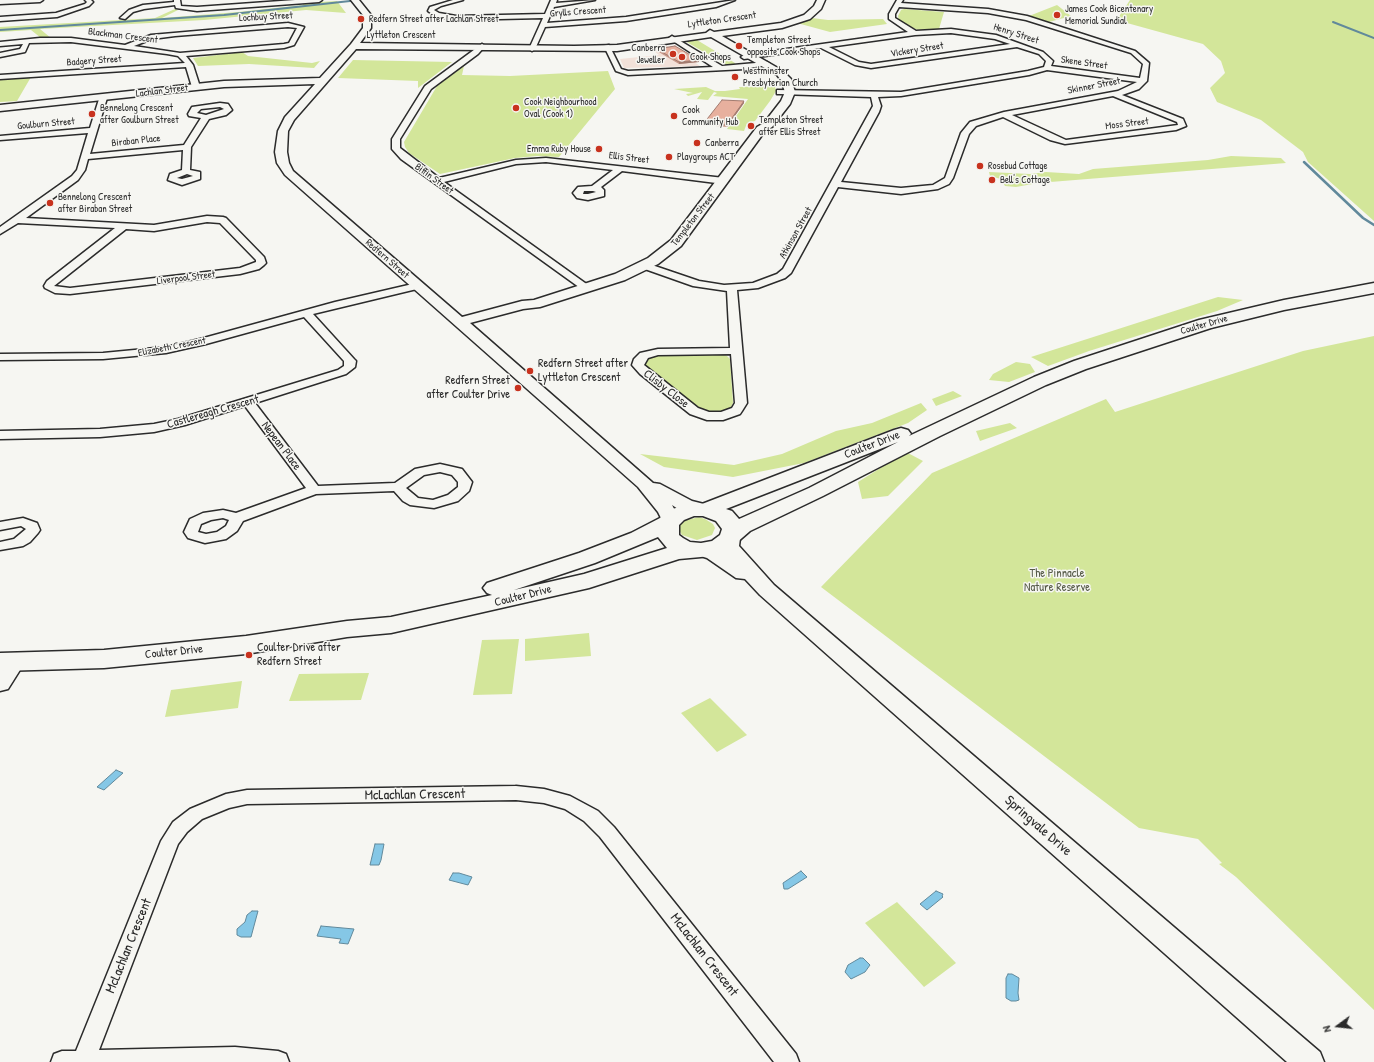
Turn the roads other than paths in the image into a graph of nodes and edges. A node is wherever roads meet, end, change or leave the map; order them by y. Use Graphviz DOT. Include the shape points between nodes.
graph roads {
  1 [pos="40,0"];
  2 [pos="88,0"];
  3 [pos="319,0"];
  4 [pos="460,0"];
  5 [pos="592,0"];
  6 [pos="732,0"];
  7 [pos="821,0"];
  8 [pos="299,1"];
  9 [pos="356,1"];
  10 [pos="0,2"];
  11 [pos="177,2"];
  12 [pos="898,2"];
  13 [pos="241,3"];
  14 [pos="553,3"];
  15 [pos="547,16"];
  16 [pos="123,18"];
  17 [pos="0,19"];
  18 [pos="543,25"];
  19 [pos="915,33"];
  20 [pos="708,34"];
  21 [pos="673,39"];
  22 [pos="27,41"];
  23 [pos="0,44"];
  24 [pos="1018,45"];
  25 [pos="125,46"];
  26 [pos="354,46"];
  27 [pos="822,46"];
  28 [pos="482,47"];
  29 [pos="533,47"];
  30 [pos="607,47"];
  31 [pos="0,55"];
  32 [pos="180,55"];
  33 [pos="748,56"];
  34 [pos="190,65"];
  35 [pos="763,65"];
  36 [pos="720,68"];
  37 [pos="1047,68"];
  38 [pos="0,77"];
  39 [pos="324,81"];
  40 [pos="1143,81"];
  41 [pos="196,87"];
  42 [pos="785,92"];
  43 [pos="1114,94"];
  44 [pos="874,95"];
  45 [pos="103,98"];
  46 [pos="0,108"];
  47 [pos="1004,114"];
  48 [pos="206,118"];
  49 [pos="94,130"];
  50 [pos="0,138"];
  51 [pos="188,147"];
  52 [pos="86,157"];
  53 [pos="620,168"];
  54 [pos="186,171"];
  55 [pos="437,181"];
  56 [pos="724,181"];
  57 [pos="836,184"];
  58 [pos="594,188"];
  59 [pos="17,220"];
  60 [pos="124,226"];
  61 [pos="0,231"];
  62 [pos="646,266"];
  63 [pos="414,283"];
  64 [pos="587,288"];
  65 [pos="732,288"];
  66 [pos="1374,288"];
  67 [pos="306,313"];
  68 [pos="463,326"];
  69 [pos="736,351"];
  70 [pos="0,357"];
  71 [pos="1040,381"];
  72 [pos="248,402"];
  73 [pos="0,435"];
  74 [pos="644,483"];
  75 [pos="398,487"];
  76 [pos="314,490"];
  77 [pos="703,510"];
  78 [pos="237,518"];
  79 [pos="670,521"];
  80 [pos="0,526"];
  81 [pos="731,537"];
  82 [pos="0,546"];
  83 [pos="698,550"];
  84 [pos="767,590"];
  85 [pos="347,629"];
  86 [pos="7,662"];
  87 [pos="0,683"];
  88 [pos="62,1062"];
  89 [pos="83,1062"];
  90 [pos="278,1062"];
  91 [pos="788,1062"];
  92 [pos="1309,1062"];
  1 -- 10 [label="street"];
  2 -- 17 [label="street" via="90,2 87,5 57,15"];
  3 -- 8 [label="street"];
  4 -- 15 [label="street" via="439,4 431,11 437,15 456,18"];
  5 -- 14 [label="street"];
  6 -- 18 [label="street, Grylls Crescent" via="682,12"];
  7 -- 20 [label="street, Lyttleton Crescent" via="818,7 804,19 782,25"];
  8 -- 13 [label="street"];
  9 -- 26 [label="street, Redfern Street" via="367,15 368,22 364,34"];
  11 -- 13 [label="street" via="178,6 189,9"];
  11 -- 16 [label="street" via="143,7 131,11"];
  12 -- 19 [label="street" via="892,19"];
  12 -- 40 [label="street" via="1001,12 1118,46 1136,54 1146,63"];
  14 -- 15 [label="street"];
  15 -- 18 [label="street"];
  18 -- 29 [label="street"];
  19 -- 24 [label="street, Henry Street" via="976,33"];
  19 -- 27 [label="street, Henry Street"];
  20 -- 21 [label="street, Lyttleton Crescent"];
  20 -- 33 [label="street"];
  21 -- 30 [label="street, Lyttleton Crescent"];
  21 -- 36 [label="street"];
  22 -- 23 [label="street, Blackman Crescent"];
  22 -- 25 [label="street, Blackman Crescent" via="71,40"];
  22 -- 31 [label="street" via="23,51"];
  24 -- 27 [label="street, Vickery Street" via="871,66 857,64"];
  24 -- 37 [label="street, Henry Street" via="1046,56 1050,61"];
  25 -- 32 [label="street, Blackman Crescent"];
  25 -- 32 [label="street, Lochbuy Street" via="151,37 175,34 301,26 292,44 284,46"];
  26 -- 28 [label="street, Lyttleton Crescent"];
  26 -- 39 [label="street, Redfern Street"];
  27 -- 33 [label="street, Henry Street"];
  28 -- 29 [label="street, Lyttleton Crescent"];
  28 -- 55 [label="street, Biffin Street" via="428,88 395,142 396,149 401,155"];
  29 -- 30 [label="street, Lyttleton Crescent"];
  30 -- 36 [label="street" via="618,70 623,72"];
  32 -- 34 [label="street"];
  33 -- 35 [label="street"];
  34 -- 38 [label="street, Badgery Street"];
  34 -- 41 [label="street"];
  35 -- 36 [label="street"];
  35 -- 42 [label="street" via="786,79"];
  37 -- 40 [label="street, Skene Street"];
  37 -- 44 [label="street" via="1029,74 913,92"];
  39 -- 41 [label="street, Lachlan Street"];
  39 -- 63 [label="street, Redfern Street" via="290,119 283,131 283,162 295,180"];
  40 -- 43 [label="street, Skinner Street" via="1129,90"];
  41 -- 45 [label="street, Lachlan Street"];
  42 -- 44 [label="street"];
  42 -- 56 [label="street, Templeton Street" via="760,124 761,129"];
  43 -- 47 [label="street, Skinner Street"];
  43 -- 47 [label="street, Moss Street" via="1180,121 1182,126 1065,142"];
  44 -- 57 [label="street, Atkinson Street" via="877,106 875,112"];
  45 -- 46 [label="street, Lachlan Street"];
  45 -- 49 [label="street"];
  47 -- 57 [label="street, Skinner Street" via="981,120 968,128 950,178 943,184 928,189 901,191"];
  48 -- 51 [label="street"];
  49 -- 50 [label="street, Goulburn Street"];
  49 -- 52 [label="street"];
  51 -- 52 [label="street, Biraban Place"];
  51 -- 54 [label="street"];
  52 -- 59 [label="street" via="81,170 70,183"];
  53 -- 55 [label="street, Ellis Street" via="534,160"];
  53 -- 56 [label="street, Ellis Street"];
  53 -- 58 [label="street"];
  55 -- 64 [label="street, Biffin Street"];
  56 -- 62 [label="street, Templeton Street" via="676,243"];
  57 -- 65 [label="street, Atkinson Street" via="787,271 767,283"];
  59 -- 60 [label="street, Liverpool Street"];
  59 -- 61 [label="street"];
  60 -- 60 [label="street, Liverpool Street" via="160,227 207,219 223,220 261,259 261,263 248,269 225,273 70,291 49,286"];
  62 -- 64 [label="street, Templeton Street" via="620,278"];
  62 -- 65 [label="street, Atkinson Street" via="697,284"];
  63 -- 67 [label="street, Elizabeth Crescent" via="357,301"];
  63 -- 68 [label="street, Redfern Street"];
  64 -- 68 [label="street, Templeton Street" via="526,309"];
  65 -- 69 [label="street, Clisby Close"];
  66 -- 71 [label="main road, Coulter Drive" via="1284,305 1205,324 1122,350"];
  67 -- 70 [label="street, Elizabeth Crescent" via="202,342 153,352 103,356"];
  67 -- 72 [label="street, Castlereagh Crescent" via="350,361 349,367 335,375"];
  68 -- 74 [label="street, Redfern Street"];
  69 -- 69 [label="street, Clisby Close" via="741,403 736,411 723,416 707,416 694,411 638,365 640,358 651,353"];
  71 -- 77 [label="main road, Coulter Drive"];
  71 -- 81 [label="main road, Coulter Drive" via="742,526"];
  72 -- 73 [label="street, Castlereagh Crescent" via="181,422 127,432"];
  72 -- 76 [label="street, Nepean Place"];
  74 -- 77 [label="street, Redfern Street" via="685,505"];
  74 -- 79 [label="street, Redfern Street" via="667,511"];
  75 -- 76 [label="street"];
  76 -- 78 [label="street"];
  77 -- 79 [label="main road" via="683,512"];
  77 -- 81 [label="main road" via="724,516 730,522"];
  79 -- 83 [label="main road" via="667,530 672,540 685,548"];
  79 -- 85 [label="main road, Coulter Drive" via="639,538 530,578"];
  80 -- 82 [label="street" via="23,522 32,526 33,530 26,539 18,543"];
  81 -- 83 [label="main road" via="719,546"];
  81 -- 84 [label="street, Springvale Drive" via="729,547"];
  83 -- 84 [label="street, Springvale Drive" via="714,554"];
  83 -- 85 [label="main road, Coulter Drive" via="677,552 590,580 462,610 391,625"];
  84 -- 92 [label="street, Springvale Drive"];
  85 -- 86 [label="main road, Coulter Drive" via="240,645 104,659"];
  86 -- 87 [label="street"];
  88 -- 89 [label="street"];
  89 -- 90 [label="street" via="235,1058"];
  89 -- 91 [label="street, McLachlan Crescent" via="170,841 180,827 196,814 226,801 248,798 516,793 544,796 568,803 591,816 607,832"];
}
